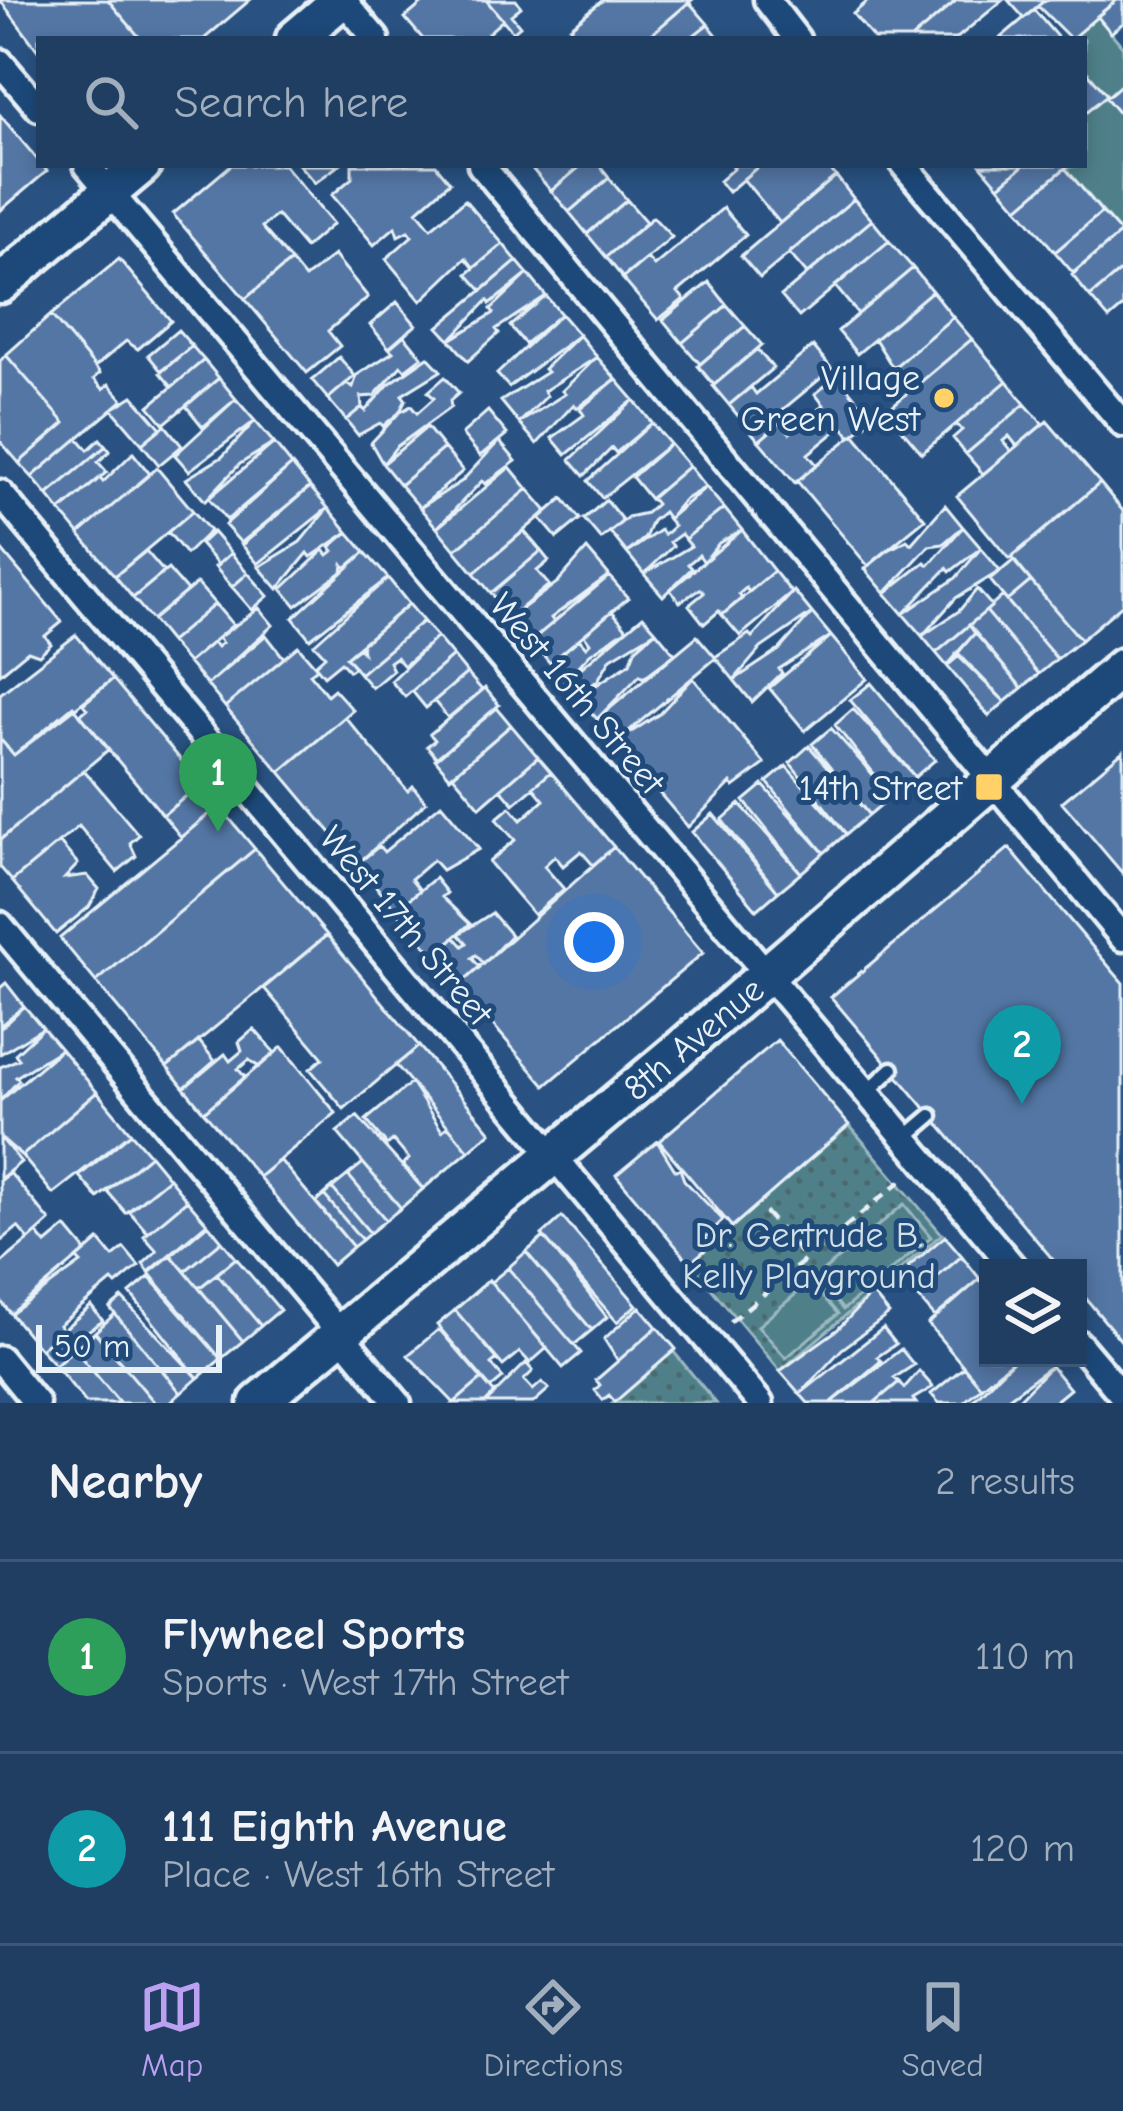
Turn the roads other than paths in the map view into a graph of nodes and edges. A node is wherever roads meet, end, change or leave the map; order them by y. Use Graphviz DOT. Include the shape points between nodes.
graph roads {
  1 [pos="342,0"];
  2 [pos="767,0"];
  3 [pos="299,36"];
  4 [pos="373,36"];
  5 [pos="795,36"];
  6 [pos="0,62"];
  7 [pos="36,104"];
  8 [pos="132,168"];
  9 [pos="483,168"];
  10 [pos="907,168"];
  11 [pos="99,178"];
  12 [pos="0,284"];
  13 [pos="1123,424"];
  14 [pos="0,493"];
  15 [pos="1123,667"];
  16 [pos="989,778"];
  17 [pos="0,926"];
  18 [pos="1123,938"];
  19 [pos="767,975"];
  20 [pos="892,1069"];
  21 [pos="866,1093"];
  22 [pos="931,1116"];
  23 [pos="904,1138"];
  24 [pos="553,1156"];
  25 [pos="1006,1259"];
  26 [pos="340,1333"];
  27 [pos="1087,1354"];
  28 [pos="0,1359"];
  29 [pos="1123,1396"];
  30 [pos="37,1403"];
  31 [pos="258,1403"];
  32 [pos="398,1403"];
  33 [pos="760,1403"];
  1 -- 3 [label="main road"];
  1 -- 4 [label="street"];
  2 -- 5 [label="street"];
  6 -- 7 [label="street"];
  8 -- 11 [label="main road"];
  9 -- 16 [label="street"];
  10 -- 13 [label="street"];
  11 -- 12 [label="main road"];
  11 -- 19 [label="street, West 16th Street"];
  14 -- 24 [label="street, West 17th Street"];
  15 -- 16 [label="main road, 8th Avenue"];
  16 -- 18 [label="street"];
  16 -- 19 [label="main road, 8th Avenue"];
  17 -- 26 [label="street"];
  19 -- 21 [label="street, West 16th Street"];
  19 -- 24 [label="main road, 8th Avenue"];
  20 -- 21 [label="lane"];
  21 -- 23 [label="street, West 16th Street"];
  22 -- 23 [label="lane"];
  23 -- 25 [label="street, West 16th Street"];
  24 -- 26 [label="main road, 8th Avenue"];
  24 -- 33 [label="street, West 17th Street"];
  26 -- 31 [label="main road, 8th Avenue"];
  26 -- 32 [label="street"];
  27 -- 29 [label="street"];
  28 -- 30 [label="street"];
}
